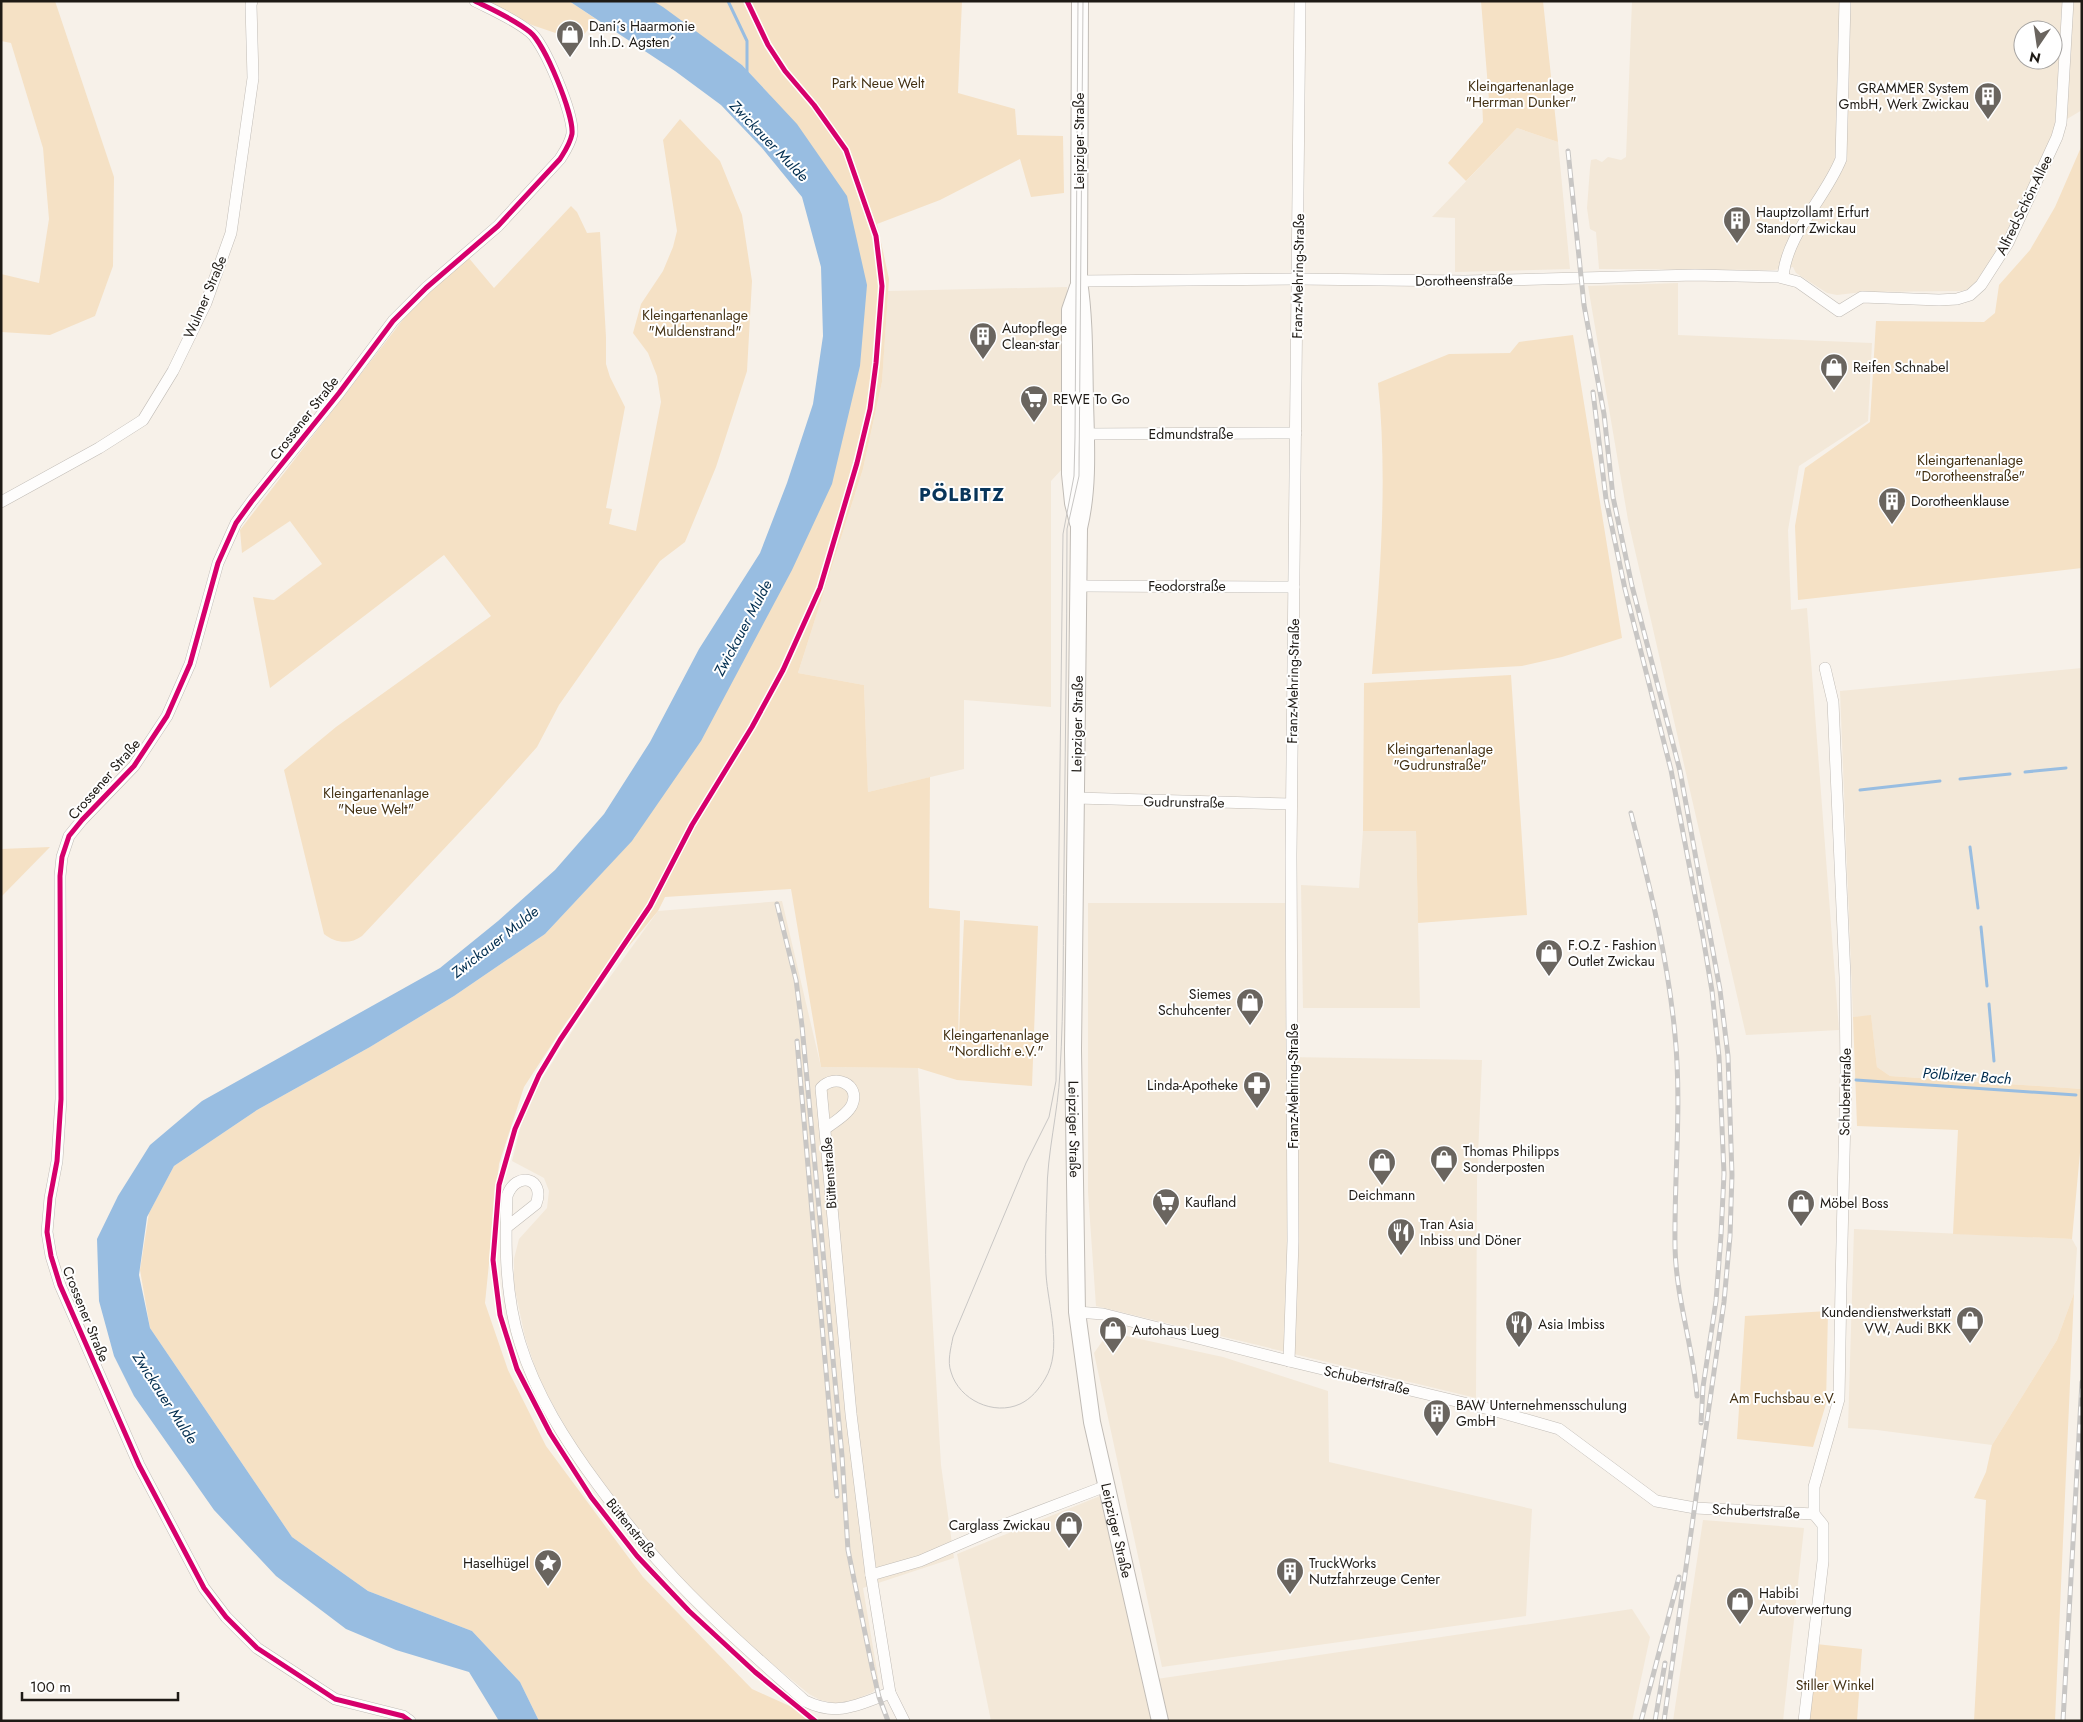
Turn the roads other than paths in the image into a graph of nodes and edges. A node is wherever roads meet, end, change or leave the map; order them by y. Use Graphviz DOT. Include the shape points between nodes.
graph roads {
  1 [pos="252,1"];
  2 [pos="475,1"];
  3 [pos="1080,1"];
  4 [pos="1300,1"];
  5 [pos="1845,1"];
  6 [pos="2068,1"];
  7 [pos="1783,277"];
  8 [pos="1298,279"];
  9 [pos="1079,281"];
  10 [pos="1839,312"];
  11 [pos="1296,433"];
  12 [pos="1085,434"];
  13 [pos="1,502"];
  14 [pos="1080,528"];
  15 [pos="1080,586"];
  16 [pos="1294,587"];
  17 [pos="1825,668"];
  18 [pos="1076,798"];
  19 [pos="1292,804"];
  20 [pos="825,1129"];
  21 [pos="507,1227"];
  22 [pos="1076,1312"];
  23 [pos="1289,1361"];
  24 [pos="1106,1486"];
  25 [pos="1814,1514"];
  26 [pos="871,1575"];
  27 [pos="890,1693"];
  28 [pos="410,1721"];
  29 [pos="904,1721"];
  30 [pos="1160,1721"];
  31 [pos="1804,1721"];
  1 -- 13 [label="street, Wulmer Straße" via="253,78 231,233 206,303 173,371 143,420 100,448"];
  2 -- 28 [label="street, Crossener Straße" via="531,32 544,50 570,117 572,133 568,148 498,226 393,321 236,523 218,563 190,664 167,716 134,766 69,836 60,876 61,1099 57,1161 47,1232 60,1285 139,1465 204,1588 226,1617 257,1648 335,1698 404,1716"];
  3 -- 9 [label="street, Leipziger Straße"];
  4 -- 8 [label="street, Franz-Mehring-Straße"];
  5 -- 7 [label="street" via="1841,159 1792,246 1784,264"];
  6 -- 10 [label="street, Alfred-Schön-Allee" via="2061,123 2057,137 2008,244 1980,285 1970,295 1957,299 1862,297"];
  7 -- 8 [label="street, Dorotheenstraße" via="1695,275 1465,281"];
  7 -- 10 [label="street, Dorotheenstraße" via="1798,282"];
  8 -- 9 [label="street, Dorotheenstraße"];
  8 -- 11 [label="street, Franz-Mehring-Straße"];
  9 -- 12 [label="street, Leipziger Straße" via="1083,307"];
  9 -- 14 [label="street, Leipziger Straße" via="1070,310 1070,474"];
  11 -- 12 [label="street, Edmundstraße"];
  11 -- 16 [label="street, Franz-Mehring-Straße"];
  12 -- 14 [label="street, Leipziger Straße" via="1084,507"];
  14 -- 15 [label="street, Leipziger Straße"];
  15 -- 16 [label="street, Feodorstraße"];
  15 -- 18 [label="street, Leipziger Straße"];
  16 -- 19 [label="street, Franz-Mehring-Straße"];
  17 -- 25 [label="street, Schubertstraße" via="1833,702 1846,1072 1838,1399 1814,1488"];
  18 -- 19 [label="street, Gudrunstraße"];
  18 -- 22 [label="street, Leipziger Straße" via="1073,1050"];
  19 -- 23 [label="street, Franz-Mehring-Straße" via="1293,1223"];
  20 -- 26 [label="street, Büttenstraße" via="851,1414"];
  21 -- 27 [label="street, Büttenstraße" via="506,1274 523,1351 544,1402 577,1457 627,1524 662,1566 723,1627 805,1701 820,1708 837,1710"];
  22 -- 23 [label="street, Schubertstraße" via="1103,1314"];
  22 -- 24 [label="street, Leipziger Straße" via="1092,1422"];
  23 -- 25 [label="street, Schubertstraße" via="1559,1429 1656,1501 1695,1508"];
  24 -- 26 [label="street" via="920,1560"];
  24 -- 30 [label="street, Leipziger Straße"];
  25 -- 31 [label="street, Schubertstraße" via="1823,1525 1823,1561"];
  26 -- 27 [label="street, Büttenstraße"];
  27 -- 29 [label="street, Büttenstraße"];
}
